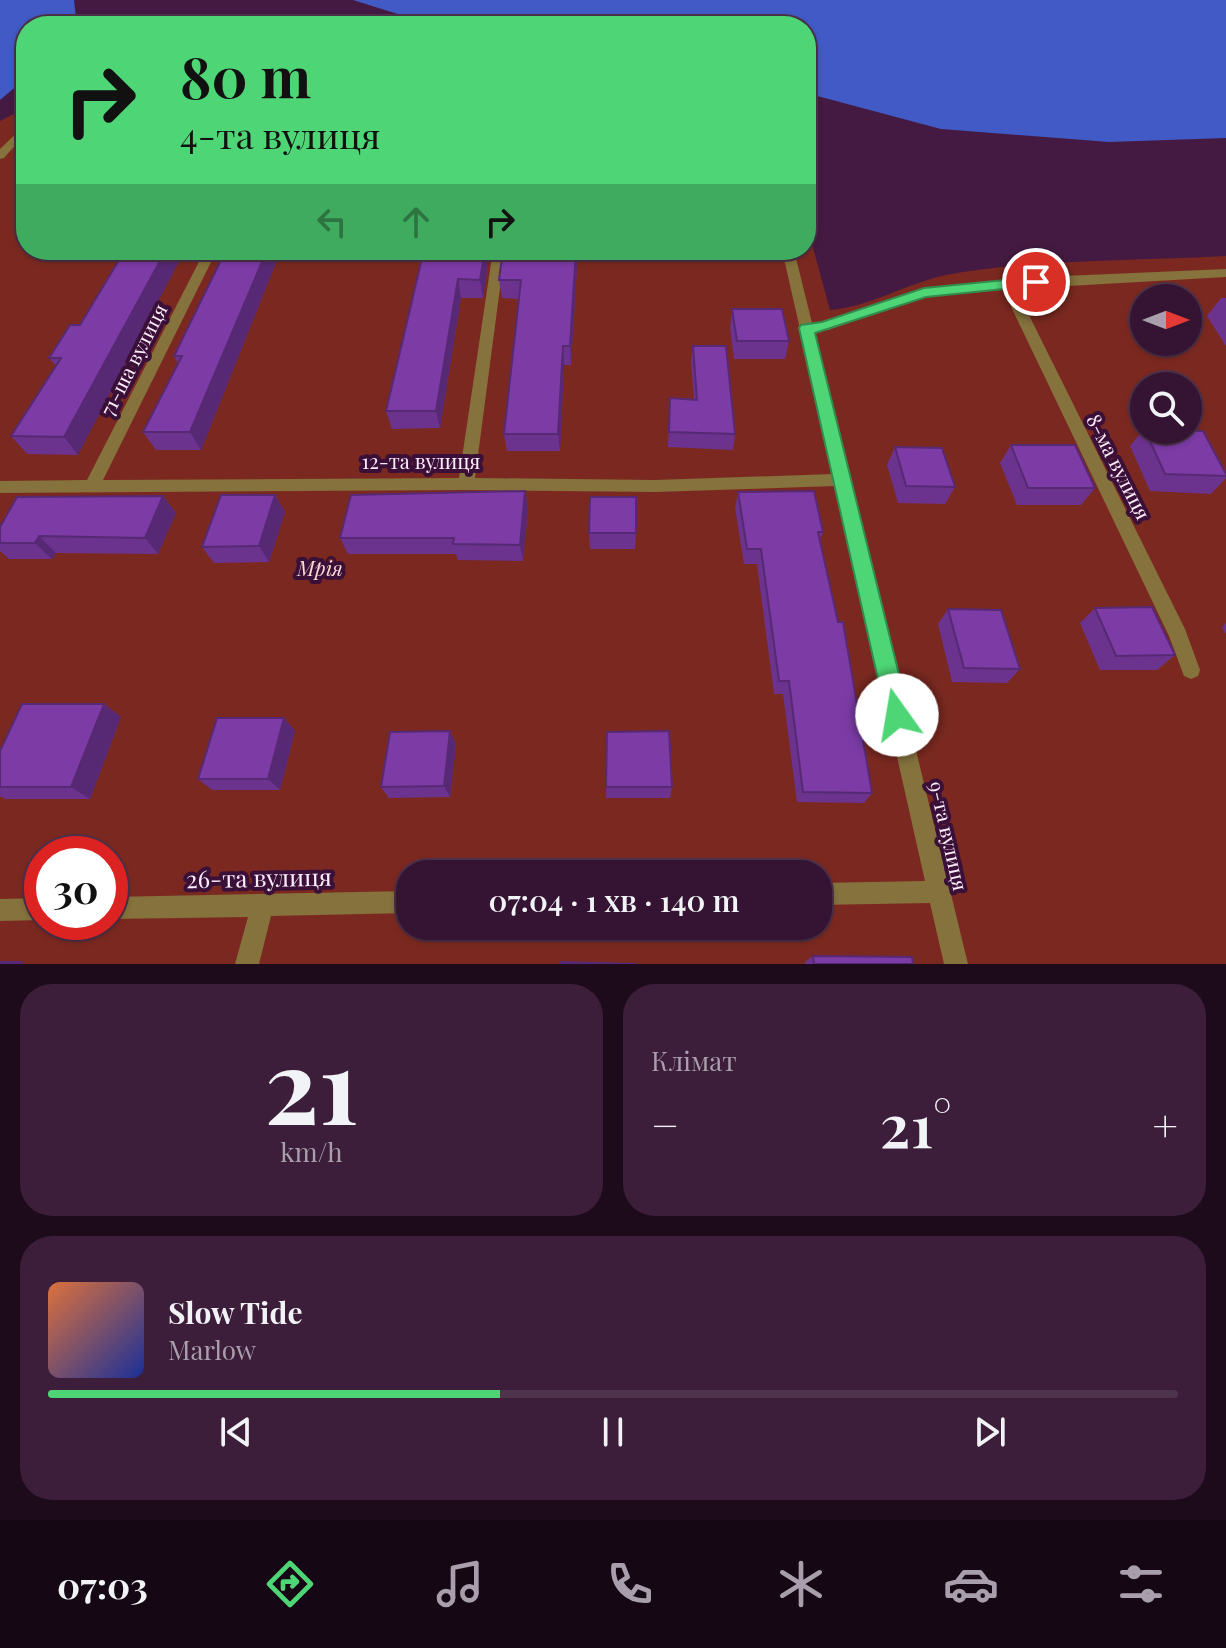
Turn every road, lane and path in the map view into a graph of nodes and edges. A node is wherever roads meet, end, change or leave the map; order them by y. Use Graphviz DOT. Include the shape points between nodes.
graph roads {
  1 [pos="16,138"];
  2 [pos="0,156"];
  3 [pos="206,260"];
  4 [pos="498,260"];
  5 [pos="790,260"];
  6 [pos="1226,273"];
  7 [pos="1007,284"];
  8 [pos="806,328"];
  9 [pos="842,480"];
  10 [pos="466,484"];
  11 [pos="0,487"];
  12 [pos="91,488"];
  13 [pos="1191,670"];
  14 [pos="939,892"];
  15 [pos="832,894"];
  16 [pos="396,902"];
  17 [pos="263,905"];
  18 [pos="128,908"];
  19 [pos="24,909"];
  20 [pos="0,910"];
  21 [pos="247,964"];
  22 [pos="956,964"];
  1 -- 2 [label="street"];
  3 -- 12 [label="street, 71-ша вулиця"];
  4 -- 10 [label="street"];
  5 -- 8 [label="street, 9-та вулиця"];
  6 -- 7 [label="street"];
  7 -- 8 [label="street" via="924,293"];
  7 -- 13 [label="street, 8-ма вулиця"];
  8 -- 9 [label="street, 9-та вулиця"];
  9 -- 10 [label="street, 12-та вулиця" via="655,486"];
  9 -- 14 [label="street, 9-та вулиця"];
  10 -- 12 [label="street, 12-та вулиця"];
  11 -- 12 [label="street, 12-та вулиця"];
  14 -- 15 [label="street"];
  14 -- 22 [label="street, 9-та вулиця"];
  16 -- 17 [label="street, 26-та вулиця"];
  17 -- 18 [label="street, 26-та вулиця"];
  17 -- 21 [label="street"];
  19 -- 20 [label="street"];
}
